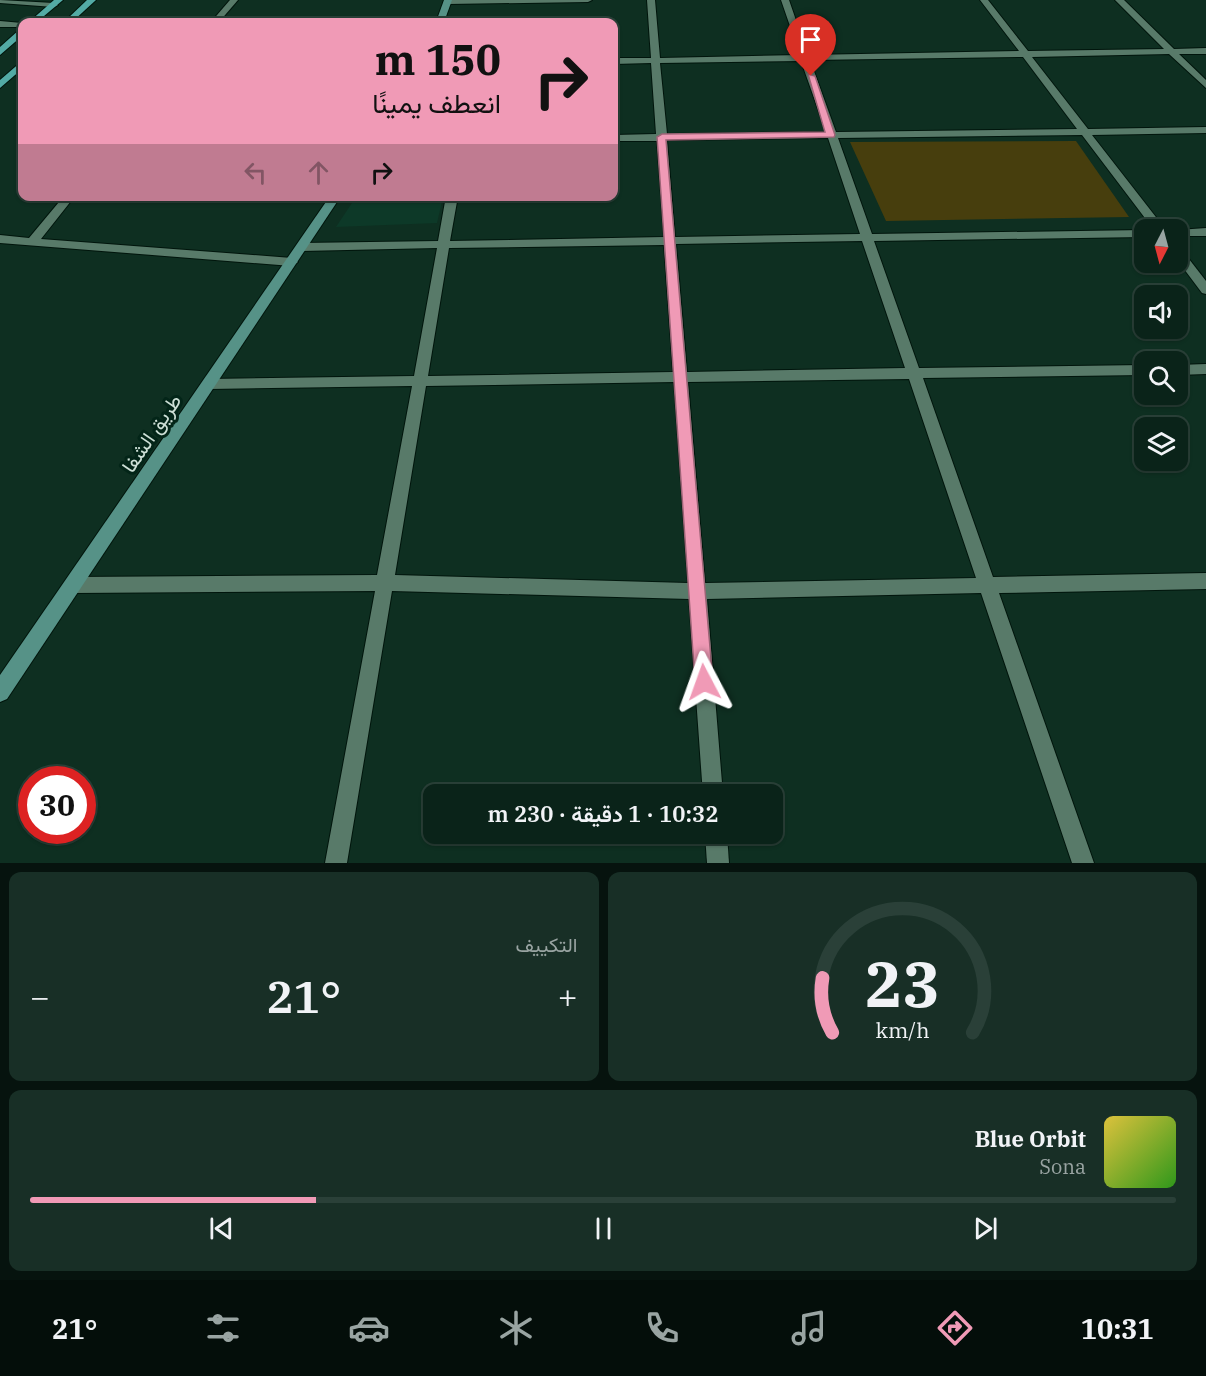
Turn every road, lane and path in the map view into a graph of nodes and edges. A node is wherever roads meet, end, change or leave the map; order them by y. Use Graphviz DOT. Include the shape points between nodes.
graph roads {
  1 [pos="92,0"];
  2 [pos="234,0"];
  3 [pos="588,0"];
  4 [pos="651,0"];
  5 [pos="785,0"];
  6 [pos="984,0"];
  7 [pos="1119,0"];
  8 [pos="0,1"];
  9 [pos="448,1"];
  10 [pos="56,2"];
  11 [pos="38,18"];
  12 [pos="72,18"];
  13 [pos="218,18"];
  14 [pos="442,18"];
  15 [pos="0,24"];
  16 [pos="18,25"];
  17 [pos="18,36"];
  18 [pos="1172,51"];
  19 [pos="1206,51"];
  20 [pos="0,52"];
  21 [pos="1025,53"];
  22 [pos="804,57"];
  23 [pos="656,60"];
  24 [pos="618,61"];
  25 [pos="18,68"];
  26 [pos="1206,85"];
  27 [pos="0,86"];
  28 [pos="1206,130"];
  29 [pos="1085,131"];
  30 [pos="831,135"];
  31 [pos="662,137"];
  32 [pos="618,138"];
  33 [pos="66,201"];
  34 [pos="333,201"];
  35 [pos="451,201"];
  36 [pos="1152,219"];
  37 [pos="1206,232"];
  38 [pos="1134,233"];
  39 [pos="1188,233"];
  40 [pos="0,238"];
  41 [pos="866,238"];
  42 [pos="33,241"];
  43 [pos="670,241"];
  44 [pos="443,244"];
  45 [pos="302,247"];
  46 [pos="292,262"];
  47 [pos="1188,266"];
  48 [pos="1206,290"];
  49 [pos="1188,369"];
  50 [pos="1206,369"];
  51 [pos="1134,370"];
  52 [pos="913,374"];
  53 [pos="680,377"];
  54 [pos="420,381"];
  55 [pos="209,384"];
  56 [pos="1206,581"];
  57 [pos="384,583"];
  58 [pos="73,585"];
  59 [pos="986,585"];
  60 [pos="697,591"];
  61 [pos="0,692"];
  62 [pos="712,784"];
  63 [pos="717,844"];
  64 [pos="336,863"];
  65 [pos="718,863"];
  66 [pos="1083,863"];
  1 -- 12 [label="main road"];
  2 -- 13 [label="street"];
  3 -- 9 [label="street"];
  4 -- 23 [label="street"];
  5 -- 22 [label="street"];
  6 -- 21 [label="street"];
  7 -- 18 [label="street"];
  8 -- 10 [label="street"];
  9 -- 14 [label="street"];
  10 -- 11 [label="main road"];
  15 -- 16 [label="street"];
  17 -- 20 [label="main road"];
  18 -- 19 [label="street"];
  18 -- 21 [label="street"];
  18 -- 26 [label="street"];
  21 -- 22 [label="street"];
  21 -- 29 [label="street"];
  22 -- 23 [label="street"];
  22 -- 30 [label="street"];
  23 -- 24 [label="street"];
  23 -- 31 [label="street"];
  25 -- 27 [label="main road"];
  28 -- 29 [label="street"];
  29 -- 30 [label="street"];
  29 -- 36 [label="street"];
  30 -- 31 [label="street"];
  30 -- 41 [label="street"];
  31 -- 32 [label="street"];
  31 -- 43 [label="street"];
  33 -- 42 [label="street"];
  34 -- 45 [label="street, طريق الشفا"];
  35 -- 44 [label="street"];
  37 -- 39 [label="street"];
  38 -- 41 [label="street"];
  40 -- 42 [label="street"];
  41 -- 43 [label="street"];
  41 -- 52 [label="street"];
  42 -- 46 [label="street"];
  43 -- 44 [label="street"];
  43 -- 53 [label="street"];
  44 -- 45 [label="street"];
  44 -- 54 [label="street"];
  45 -- 46 [label="street, طريق الشفا"];
  46 -- 55 [label="street, طريق الشفا"];
  47 -- 48 [label="street"];
  49 -- 50 [label="street"];
  51 -- 52 [label="street"];
  52 -- 53 [label="street"];
  52 -- 59 [label="street"];
  53 -- 54 [label="street"];
  53 -- 60 [label="street"];
  54 -- 55 [label="street"];
  54 -- 57 [label="street"];
  55 -- 58 [label="street, طريق الشفا"];
  56 -- 59 [label="street"];
  57 -- 58 [label="street"];
  57 -- 60 [label="street"];
  57 -- 64 [label="street"];
  58 -- 61 [label="street, طريق الشفا"];
  59 -- 60 [label="street"];
  59 -- 66 [label="street"];
  60 -- 62 [label="street"];
  63 -- 65 [label="street"];
}
